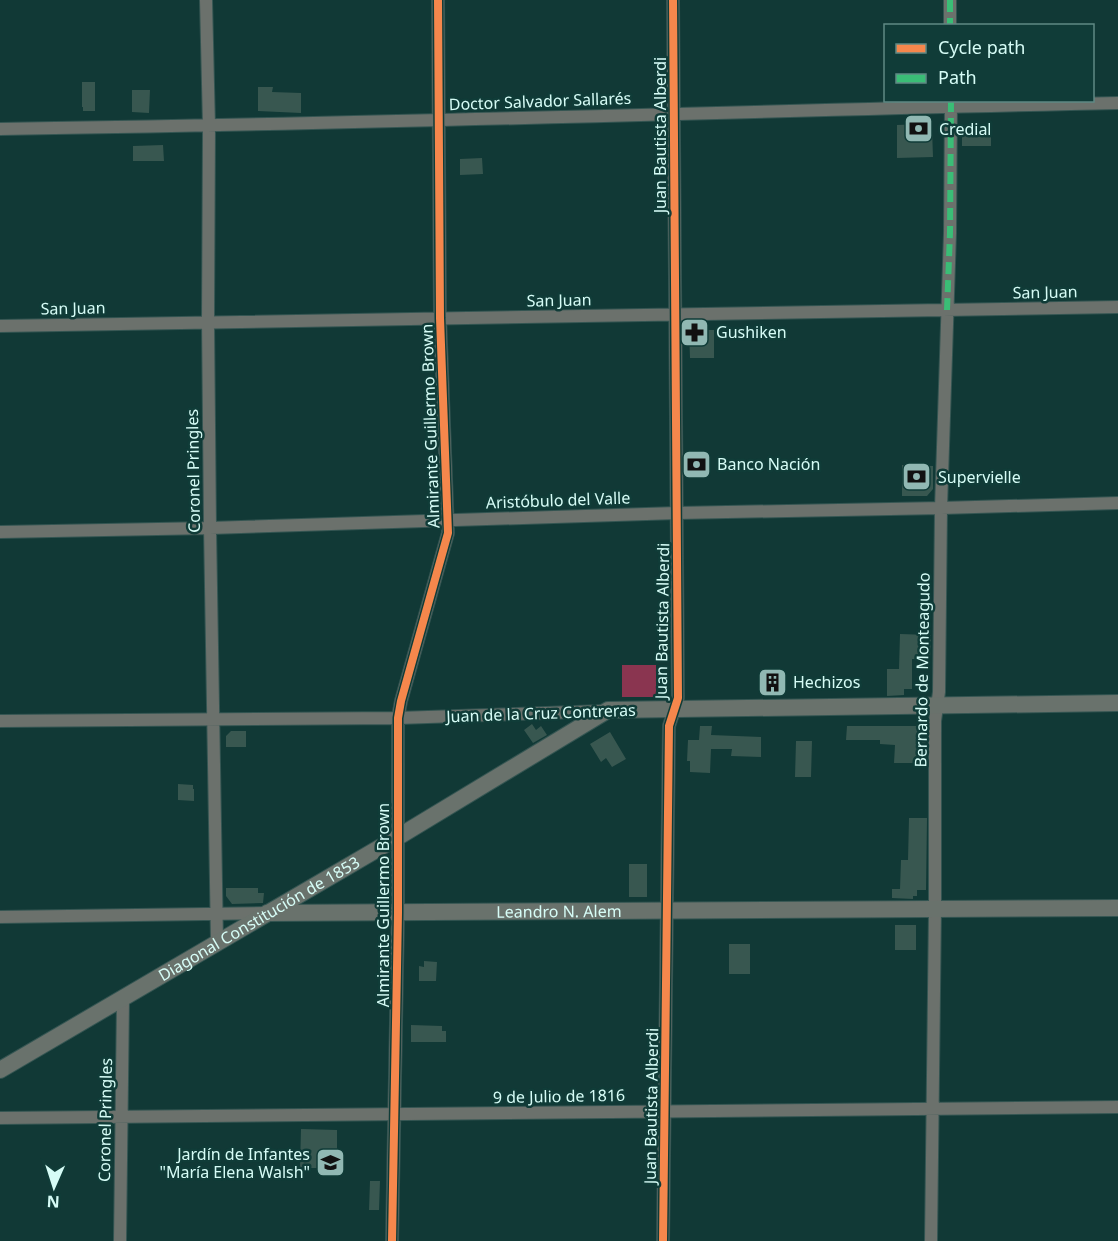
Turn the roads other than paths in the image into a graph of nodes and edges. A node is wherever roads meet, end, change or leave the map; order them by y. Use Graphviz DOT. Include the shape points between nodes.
graph roads {
  1 [pos="206,0"];
  2 [pos="438,0"];
  3 [pos="673,0"];
  4 [pos="950,0"];
  5 [pos="951,24"];
  6 [pos="1118,103"];
  7 [pos="951,104"];
  8 [pos="673,114"];
  9 [pos="439,121"];
  10 [pos="209,126"];
  11 [pos="0,129"];
  12 [pos="1118,307"];
  13 [pos="947,310"];
  14 [pos="676,315"];
  15 [pos="440,318"];
  16 [pos="208,321"];
  17 [pos="0,326"];
  18 [pos="1118,503"];
  19 [pos="941,508"];
  20 [pos="677,513"];
  21 [pos="448,520"];
  22 [pos="210,528"];
  23 [pos="0,532"];
  24 [pos="1118,703"];
  25 [pos="938,706"];
  26 [pos="674,709"];
  27 [pos="608,710"];
  28 [pos="398,718"];
  29 [pos="212,719"];
  30 [pos="0,721"];
  31 [pos="398,837"];
  32 [pos="1118,908"];
  33 [pos="935,909"];
  34 [pos="667,911"];
  35 [pos="266,913"];
  36 [pos="398,913"];
  37 [pos="216,914"];
  38 [pos="0,917"];
  39 [pos="217,942"];
  40 [pos="123,999"];
  41 [pos="0,1070"];
  42 [pos="1118,1107"];
  43 [pos="933,1109"];
  44 [pos="665,1111"];
  45 [pos="394,1114"];
  46 [pos="122,1117"];
  47 [pos="0,1118"];
  48 [pos="120,1241"];
  49 [pos="392,1241"];
  50 [pos="663,1241"];
  51 [pos="932,1241"];
  1 -- 10 [label="street, Coronel Pringles"];
  2 -- 9 [label="street, Almirante Guillermo Brown"];
  3 -- 8 [label="street, Juan Bautista Alberdi"];
  4 -- 5 [label="street"];
  6 -- 7 [label="street, Doctor Salvador Sallarés"];
  7 -- 8 [label="street, Doctor Salvador Sallarés"];
  7 -- 13 [label="street, Bernardo de Monteagudo"];
  8 -- 9 [label="street, Doctor Salvador Sallarés"];
  8 -- 14 [label="street, Juan Bautista Alberdi"];
  9 -- 10 [label="street, Doctor Salvador Sallarés"];
  9 -- 15 [label="street, Almirante Guillermo Brown"];
  10 -- 11 [label="street, Doctor Salvador Sallarés"];
  10 -- 16 [label="street, Coronel Pringles"];
  12 -- 13 [label="street, San Juan"];
  13 -- 14 [label="street, San Juan"];
  13 -- 19 [label="street, Bernardo de Monteagudo"];
  14 -- 15 [label="street, San Juan"];
  14 -- 20 [label="street, Juan Bautista Alberdi"];
  15 -- 16 [label="street, San Juan"];
  15 -- 21 [label="street, Almirante Guillermo Brown"];
  16 -- 17 [label="street, San Juan"];
  16 -- 22 [label="street, Coronel Pringles"];
  18 -- 19 [label="street, Aristóbulo del Valle"];
  19 -- 20 [label="street, Aristóbulo del Valle"];
  19 -- 25 [label="street, Bernardo de Monteagudo"];
  20 -- 21 [label="street, Aristóbulo del Valle"];
  20 -- 26 [label="street, Juan Bautista Alberdi" via="678,698"];
  21 -- 22 [label="street, Aristóbulo del Valle"];
  21 -- 28 [label="street, Almirante Guillermo Brown" via="446,544"];
  22 -- 23 [label="street, Aristóbulo del Valle"];
  22 -- 29 [label="street, Coronel Pringles"];
  24 -- 25 [label="main road, Juan de la Cruz Contreras"];
  25 -- 26 [label="main road, Juan de la Cruz Contreras"];
  25 -- 33 [label="street, Bernardo de Monteagudo"];
  26 -- 27 [label="main road, Juan de la Cruz Contreras"];
  26 -- 34 [label="street, Juan Bautista Alberdi" via="669,726"];
  27 -- 28 [label="street, Juan de la Cruz Contreras"];
  27 -- 31 [label="main road, Diagonal Constitución de 1853"];
  28 -- 29 [label="street, Juan de la Cruz Contreras"];
  28 -- 31 [label="street, Almirante Guillermo Brown"];
  29 -- 30 [label="street, Juan de la Cruz Contreras"];
  29 -- 37 [label="street, Coronel Pringles"];
  31 -- 35 [label="main road, Diagonal Constitución de 1853"];
  31 -- 36 [label="street, Almirante Guillermo Brown"];
  32 -- 33 [label="main road, Leandro N. Alem"];
  33 -- 34 [label="main road, Leandro N. Alem"];
  33 -- 43 [label="street, Bernardo de Monteagudo"];
  34 -- 36 [label="main road, Leandro N. Alem"];
  34 -- 44 [label="street, Juan Bautista Alberdi"];
  35 -- 36 [label="main road, Leandro N. Alem"];
  35 -- 37 [label="street, Leandro N. Alem"];
  35 -- 39 [label="main road, Diagonal Constitución de 1853"];
  36 -- 45 [label="street, Almirante Guillermo Brown"];
  37 -- 38 [label="street, Leandro N. Alem"];
  37 -- 39 [label="street, Coronel Pringles"];
  39 -- 40 [label="main road, Diagonal Constitución de 1853"];
  40 -- 41 [label="main road, Diagonal Constitución de 1853"];
  40 -- 46 [label="street, Coronel Pringles"];
  42 -- 43 [label="street, 9 de Julio de 1816"];
  43 -- 44 [label="street, 9 de Julio de 1816"];
  43 -- 51 [label="street, Bernardo de Monteagudo"];
  44 -- 45 [label="street, 9 de Julio de 1816"];
  44 -- 50 [label="street, Juan Bautista Alberdi"];
  45 -- 46 [label="street, 9 de Julio de 1816"];
  45 -- 49 [label="street, Almirante Guillermo Brown"];
  46 -- 47 [label="street, 9 de Julio de 1816"];
  46 -- 48 [label="street, Coronel Pringles"];
}
